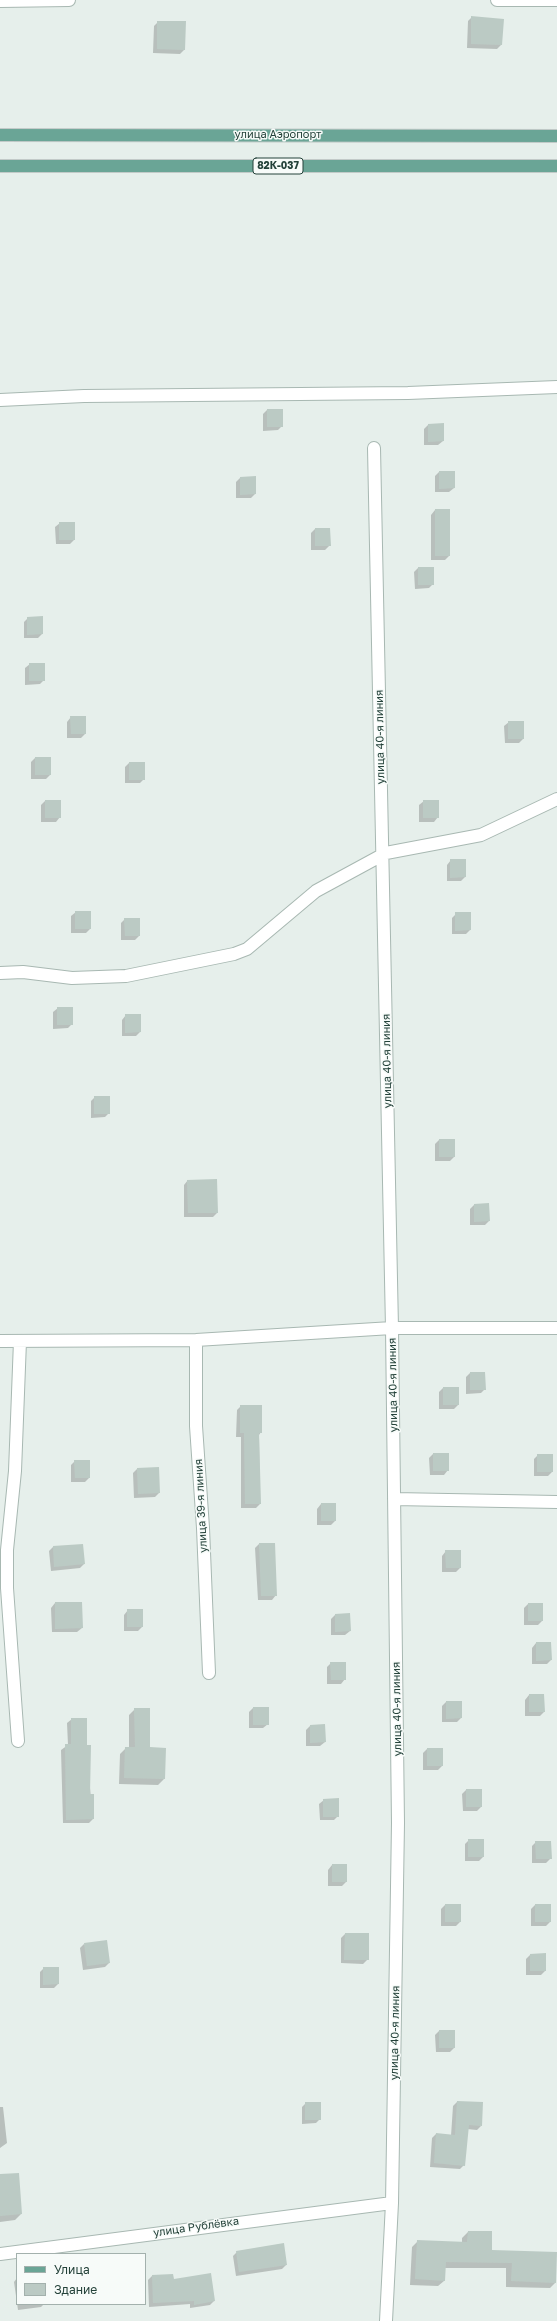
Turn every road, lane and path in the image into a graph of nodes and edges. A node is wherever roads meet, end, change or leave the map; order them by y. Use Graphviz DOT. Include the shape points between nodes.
graph roads {
  1 [pos="0,0"];
  2 [pos="70,0"];
  3 [pos="497,0"];
  4 [pos="557,0"];
  5 [pos="0,135"];
  6 [pos="557,136"];
  7 [pos="0,166"];
  8 [pos="557,166"];
  9 [pos="557,387"];
  10 [pos="0,400"];
  11 [pos="374,448"];
  12 [pos="557,799"];
  13 [pos="383,855"];
  14 [pos="0,973"];
  15 [pos="392,1328"];
  16 [pos="557,1328"];
  17 [pos="196,1340"];
  18 [pos="0,1341"];
  19 [pos="20,1341"];
  20 [pos="394,1498"];
  21 [pos="557,1502"];
  22 [pos="209,1673"];
  23 [pos="18,1741"];
  24 [pos="392,2203"];
  25 [pos="0,2254"];
  26 [pos="386,2321"];
  1 -- 2 [label="street"];
  3 -- 4 [label="street"];
  5 -- 6 [label="main road, улица Аэропорт"];
  7 -- 8 [label="main road, 82К-037"];
  9 -- 10 [label="street" via="408,393 84,396"];
  11 -- 13 [label="street, улица 40-я линия"];
  12 -- 13 [label="street" via="481,835"];
  13 -- 14 [label="street" via="316,890 247,949 234,954 126,976 72,978 22,972"];
  13 -- 15 [label="street, улица 40-я линия"];
  15 -- 16 [label="street"];
  15 -- 17 [label="street"];
  15 -- 20 [label="street, улица 40-я линия"];
  17 -- 19 [label="street"];
  17 -- 22 [label="street, улица 39-я линия" via="196,1426"];
  18 -- 19 [label="street"];
  19 -- 23 [label="street" via="15,1471 7,1550 7,1588"];
  20 -- 21 [label="street"];
  20 -- 24 [label="street, улица 40-я линия" via="398,1823"];
  24 -- 25 [label="street, улица Рублёвка"];
  24 -- 26 [label="street, улица 40-я линия"];
}
